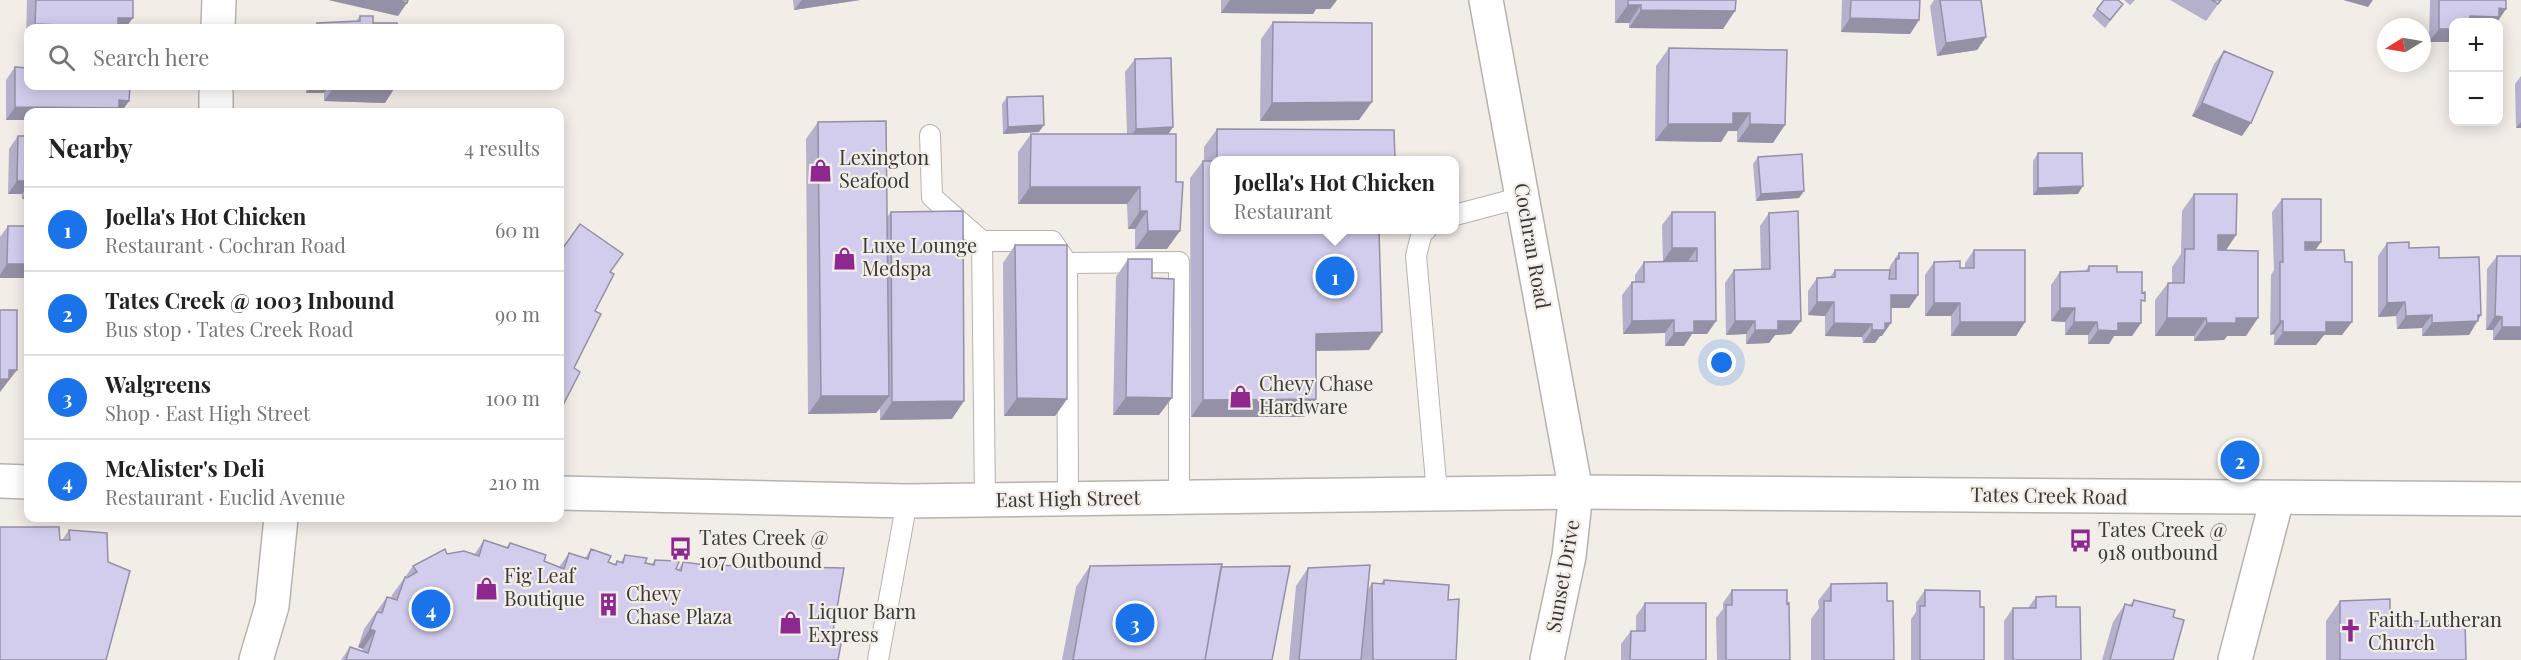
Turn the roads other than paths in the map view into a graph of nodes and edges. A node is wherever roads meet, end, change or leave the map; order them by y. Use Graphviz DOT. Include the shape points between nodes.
graph roads {
  1 [pos="219,0"];
  2 [pos="1486,0"];
  3 [pos="218,24"];
  4 [pos="216,90"];
  5 [pos="216,108"];
  6 [pos="930,135"];
  7 [pos="1523,197"];
  8 [pos="1459,214"];
  9 [pos="1422,234"];
  10 [pos="982,242"];
  11 [pos="1067,264"];
  12 [pos="0,481"];
  13 [pos="24,482"];
  14 [pos="1576,492"];
  15 [pos="564,493"];
  16 [pos="1437,493"];
  17 [pos="1179,497"];
  18 [pos="1068,499"];
  19 [pos="2277,499"];
  20 [pos="2521,499"];
  21 [pos="985,500"];
  22 [pos="907,501"];
  23 [pos="281,522"];
  24 [pos="256,660"];
  25 [pos="878,660"];
  26 [pos="1547,660"];
  27 [pos="2235,660"];
  1 -- 3 [label="main road"];
  2 -- 7 [label="main road, Cochran Road"];
  4 -- 5 [label="main road"];
  6 -- 10 [label="lane" via="932,197"];
  7 -- 8 [label="lane"];
  7 -- 14 [label="main road, Cochran Road"];
  9 -- 16 [label="lane" via="1416,256"];
  10 -- 11 [label="lane" via="1052,241"];
  10 -- 21 [label="lane"];
  11 -- 17 [label="lane" via="1179,262"];
  11 -- 18 [label="lane"];
  12 -- 13 [label="main road"];
  14 -- 16 [label="main road, East High Street"];
  14 -- 19 [label="main road, Tates Creek Road"];
  14 -- 26 [label="main road, Sunset Drive" via="1569,556"];
  15 -- 22 [label="main road, East High Street"];
  16 -- 17 [label="main road, East High Street"];
  17 -- 18 [label="main road, East High Street"];
  18 -- 21 [label="main road, East High Street"];
  19 -- 20 [label="main road, Tates Creek Road"];
  19 -- 27 [label="main road"];
  21 -- 22 [label="main road, East High Street"];
  22 -- 25 [label="lane"];
  23 -- 24 [label="main road" via="272,606"];
}
